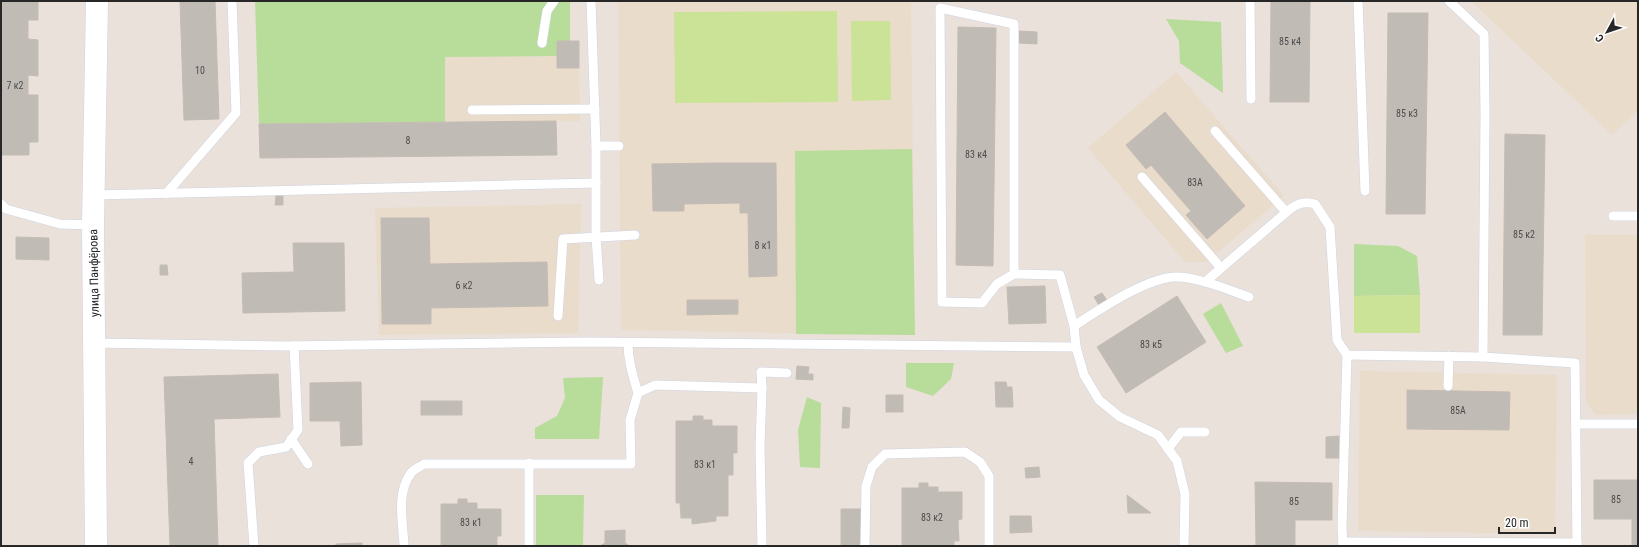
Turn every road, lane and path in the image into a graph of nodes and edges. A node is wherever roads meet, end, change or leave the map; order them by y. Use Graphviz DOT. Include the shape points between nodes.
graph roads {
  1 [pos="97,1"];
  2 [pos="232,1"];
  3 [pos="554,1"];
  4 [pos="591,1"];
  5 [pos="1250,1"];
  6 [pos="1358,1"];
  7 [pos="1449,1"];
  8 [pos="542,43"];
  9 [pos="1251,99"];
  10 [pos="595,109"];
  11 [pos="472,110"];
  12 [pos="1215,131"];
  13 [pos="596,146"];
  14 [pos="619,146"];
  15 [pos="1142,177"];
  16 [pos="596,183"];
  17 [pos="1365,190"];
  18 [pos="166,194"];
  19 [pos="95,195"];
  20 [pos="1,204"];
  21 [pos="1286,212"];
  22 [pos="1613,216"];
  23 [pos="1638,216"];
  24 [pos="93,225"];
  25 [pos="635,235"];
  26 [pos="596,238"];
  27 [pos="1221,268"];
  28 [pos="1014,274"];
  29 [pos="599,280"];
  30 [pos="1205,282"];
  31 [pos="1249,297"];
  32 [pos="558,316"];
  33 [pos="1074,326"];
  34 [pos="94,343"];
  35 [pos="628,343"];
  36 [pos="294,346"];
  37 [pos="1076,347"];
  38 [pos="1346,355"];
  39 [pos="1449,356"];
  40 [pos="1483,357"];
  41 [pos="787,373"];
  42 [pos="1448,386"];
  43 [pos="762,388"];
  44 [pos="638,393"];
  45 [pos="1576,424"];
  46 [pos="1638,424"];
  47 [pos="1205,432"];
  48 [pos="291,439"];
  49 [pos="1168,449"];
  50 [pos="529,463"];
  51 [pos="308,464"];
  52 [pos="1343,544"];
  53 [pos="1577,544"];
  54 [pos="96,546"];
  55 [pos="254,546"];
  56 [pos="404,546"];
  57 [pos="529,546"];
  58 [pos="762,546"];
  59 [pos="865,546"];
  60 [pos="989,546"];
  61 [pos="1184,546"];
  1 -- 19 [label="street, улица Панфёрова"];
  2 -- 18 [label="lane" via="236,113"];
  3 -- 8 [label="lane" via="547,11"];
  4 -- 10 [label="lane"];
  5 -- 9 [label="lane"];
  6 -- 17 [label="lane"];
  7 -- 40 [label="lane" via="1484,34"];
  10 -- 11 [label="lane"];
  10 -- 13 [label="lane"];
  12 -- 21 [label="lane"];
  13 -- 14 [label="lane"];
  13 -- 16 [label="lane"];
  15 -- 27 [label="lane"];
  16 -- 18 [label="lane"];
  16 -- 26 [label="lane"];
  18 -- 19 [label="lane"];
  19 -- 24 [label="street, улица Панфёрова"];
  20 -- 24 [label="lane" via="6,209 60,224"];
  21 -- 27 [label="lane"];
  21 -- 38 [label="lane" via="1297,204 1315,204 1330,227 1337,340"];
  22 -- 23 [label="lane"];
  24 -- 34 [label="street, улица Панфёрова"];
  25 -- 26 [label="lane"];
  26 -- 29 [label="lane"];
  26 -- 32 [label="lane" via="563,239"];
  27 -- 30 [label="lane"];
  28 -- 28 [label="lane" via="997,284 982,303 942,302 940,8 1014,24"];
  28 -- 33 [label="lane" via="1060,275"];
  30 -- 31 [label="lane"];
  30 -- 33 [label="lane" via="1176,277 1157,280 1119,298"];
  33 -- 37 [label="lane"];
  34 -- 36 [label="lane"];
  34 -- 54 [label="street, улица Панфёрова"];
  35 -- 36 [label="lane" via="479,342"];
  35 -- 37 [label="lane"];
  35 -- 44 [label="lane" via="628,356"];
  36 -- 48 [label="lane" via="298,430"];
  37 -- 49 [label="lane" via="1084,375 1099,400 1120,417 1158,435"];
  38 -- 39 [label="lane"];
  38 -- 52 [label="lane"];
  39 -- 40 [label="lane"];
  39 -- 42 [label="lane"];
  40 -- 45 [label="lane" via="1575,363"];
  41 -- 43 [label="lane" via="761,372"];
  43 -- 44 [label="lane" via="655,385"];
  43 -- 58 [label="lane"];
  44 -- 50 [label="lane" via="630,420 631,464"];
  45 -- 46 [label="lane"];
  45 -- 53 [label="lane"];
  47 -- 49 [label="lane" via="1181,432"];
  48 -- 51 [label="lane"];
  48 -- 55 [label="lane" via="286,447 259,452 248,463"];
  49 -- 61 [label="lane" via="1177,461 1185,494"];
  50 -- 56 [label="lane" via="424,464 412,472 404,484"];
  50 -- 57 [label="lane"];
  52 -- 53 [label="lane"];
  59 -- 60 [label="lane" via="866,486 872,467 885,454 965,452 980,462 989,476"];
}
